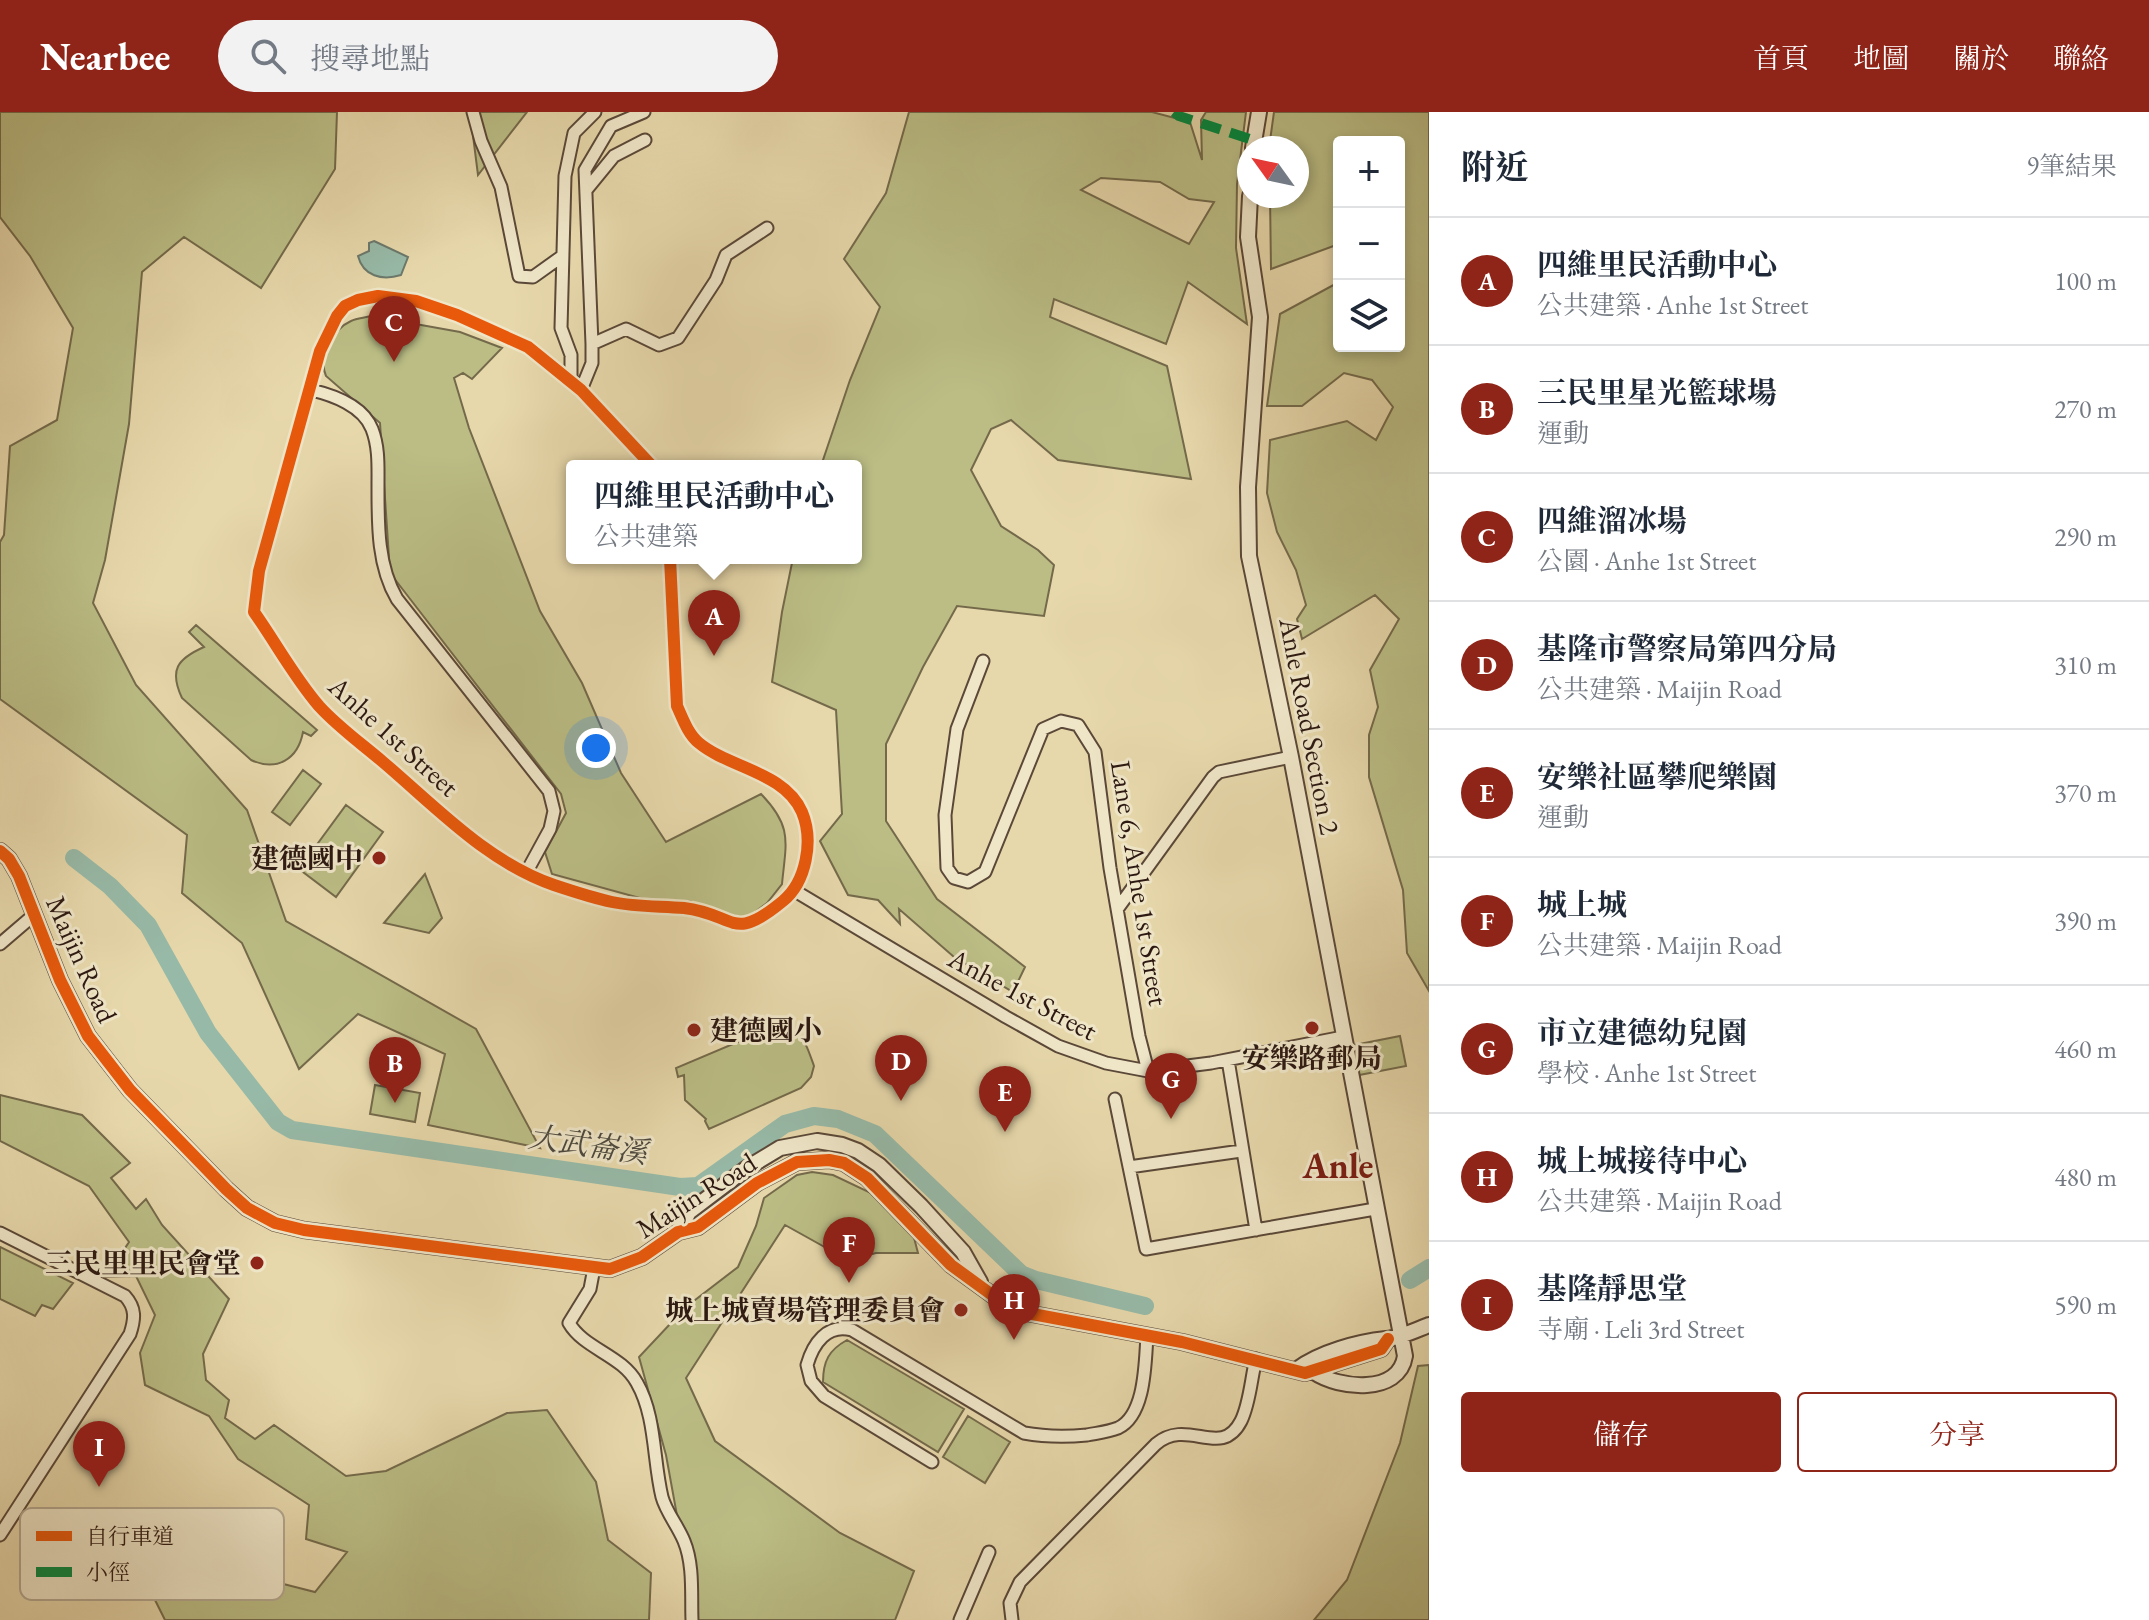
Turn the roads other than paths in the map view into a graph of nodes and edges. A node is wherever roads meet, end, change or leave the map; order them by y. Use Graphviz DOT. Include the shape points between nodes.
graph roads {
  1 [pos="473,112"];
  2 [pos="595,112"];
  3 [pos="644,112"];
  4 [pos="1259,112"];
  5 [pos="1255,136"];
  6 [pos="645,140"];
  7 [pos="587,189"];
  8 [pos="1249,208"];
  9 [pos="767,228"];
  10 [pos="561,257"];
  11 [pos="592,344"];
  12 [pos="571,380"];
  13 [pos="311,390"];
  14 [pos="581,390"];
  15 [pos="646,460"];
  16 [pos="670,564"];
  17 [pos="983,661"];
  18 [pos="1291,757"];
  19 [pos="0,851"];
  20 [pos="526,873"];
  21 [pos="795,891"];
  22 [pos="1118,908"];
  23 [pos="35,914"];
  24 [pos="0,944"];
  25 [pos="1343,1037"];
  26 [pos="1228,1060"];
  27 [pos="1148,1071"];
  28 [pos="1115,1099"];
  29 [pos="1241,1151"];
  30 [pos="1129,1167"];
  31 [pos="921,1206"];
  32 [pos="1375,1209"];
  33 [pos="908,1220"];
  34 [pos="1256,1230"];
  35 [pos="678,1232"];
  36 [pos="0,1233"];
  37 [pos="594,1268"];
  38 [pos="982,1286"];
  39 [pos="1429,1325"];
  40 [pos="1147,1336"];
  41 [pos="1395,1337"];
  42 [pos="1256,1359"];
  43 [pos="1296,1370"];
  44 [pos="1314,1372"];
  45 [pos="932,1462"];
  46 [pos="0,1535"];
  47 [pos="989,1552"];
  48 [pos="692,1620"];
  49 [pos="960,1620"];
  50 [pos="1012,1620"];
  1 -- 10 [label="street" via="501,187 519,276 533,277"];
  2 -- 10 [label="street" via="574,133 565,176"];
  3 -- 7 [label="street" via="611,126 585,170"];
  4 -- 5 [label="street"];
  6 -- 7 [label="street" via="614,156"];
  7 -- 11 [label="street"];
  8 -- 18 [label="street, Anle Road Section 2" via="1248,237 1260,317 1247,536"];
  9 -- 11 [label="street" via="726,255 678,338 659,345 626,329"];
  10 -- 12 [label="street" via="561,328 571,355"];
  11 -- 14 [label="street" via="592,363"];
  12 -- 13 [label="street, Anhe 1st Street" via="528,347 457,315 416,301 378,296 345,306 337,316 320,351"];
  12 -- 14 [label="street, Anhe 1st Street"];
  13 -- 20 [label="street" via="349,405 371,426 378,451 378,525 387,582 549,791 552,820"];
  13 -- 20 [label="street, Anhe 1st Street" via="259,571 254,612 321,708 460,828"];
  14 -- 15 [label="street, Anhe 1st Street"];
  16 -- 21 [label="street" via="677,706 697,741 768,778 802,811 807,837"];
  17 -- 22 [label="street, Lane 6, Anhe 1st Street" via="957,729 945,815 947,868 954,878 968,882 985,872 1043,729 1061,721 1078,725 1095,752"];
  18 -- 22 [label="street" via="1213,777"];
  18 -- 25 [label="street, Anle Road Section 2"];
  19 -- 23 [label="street, Maijin Road" via="19,876"];
  20 -- 21 [label="street, Anhe 1st Street" via="612,902 685,908 736,925 766,915"];
  21 -- 27 [label="street, Anhe 1st Street" via="1058,1046"];
  22 -- 27 [label="street, Lane 6, Anhe 1st Street"];
  23 -- 24 [label="street"];
  23 -- 37 [label="street, Maijin Road" via="88,1036 130,1090 247,1208 304,1230"];
  25 -- 26 [label="street, Anhe 1st Street"];
  25 -- 32 [label="street, Anle Road Section 2"];
  26 -- 27 [label="street, Anhe 1st Street"];
  26 -- 29 [label="street"];
  28 -- 30 [label="street"];
  29 -- 30 [label="street"];
  29 -- 34 [label="street"];
  30 -- 34 [label="street" via="1146,1249"];
  31 -- 33 [label="street"];
  31 -- 35 [label="street, Maijin Road" via="858,1151 817,1141 780,1148 747,1168 689,1212"];
  31 -- 38 [label="street, Maijin Road" via="963,1252"];
  32 -- 34 [label="street"];
  32 -- 41 [label="street, Anle Road Section 2" via="1395,1307"];
  33 -- 35 [label="street, Maijin Road" via="858,1172 844,1163 818,1159 797,1162 757,1183 698,1227"];
  33 -- 38 [label="street, Maijin Road" via="951,1265"];
  35 -- 37 [label="street, Maijin Road" via="627,1265"];
  36 -- 46 [label="street" via="125,1296 135,1319"];
  37 -- 48 [label="street" via="590,1289 569,1323 637,1381 663,1500 690,1560"];
  38 -- 40 [label="street, Maijin Road" via="1027,1313"];
  39 -- 41 [label="street, Maijin Road"];
  40 -- 42 [label="street, Maijin Road"];
  40 -- 45 [label="street" via="1145,1376 1128,1420 1106,1431 1050,1437 1024,1433 852,1330 835,1329 820,1339 807,1365 815,1388"];
  41 -- 43 [label="street, Maijin Road" via="1308,1361"];
  41 -- 44 [label="street, Maijin Road" via="1381,1349"];
  41 -- 44 [label="street" via="1404,1366 1389,1381 1359,1384 1324,1379"];
  42 -- 43 [label="street, Maijin Road"];
  42 -- 50 [label="street" via="1243,1418 1235,1430 1215,1439 1176,1433 1156,1444 1020,1582 1010,1603"];
  43 -- 44 [label="street, Maijin Road"];
  47 -- 49 [label="street"];
}
